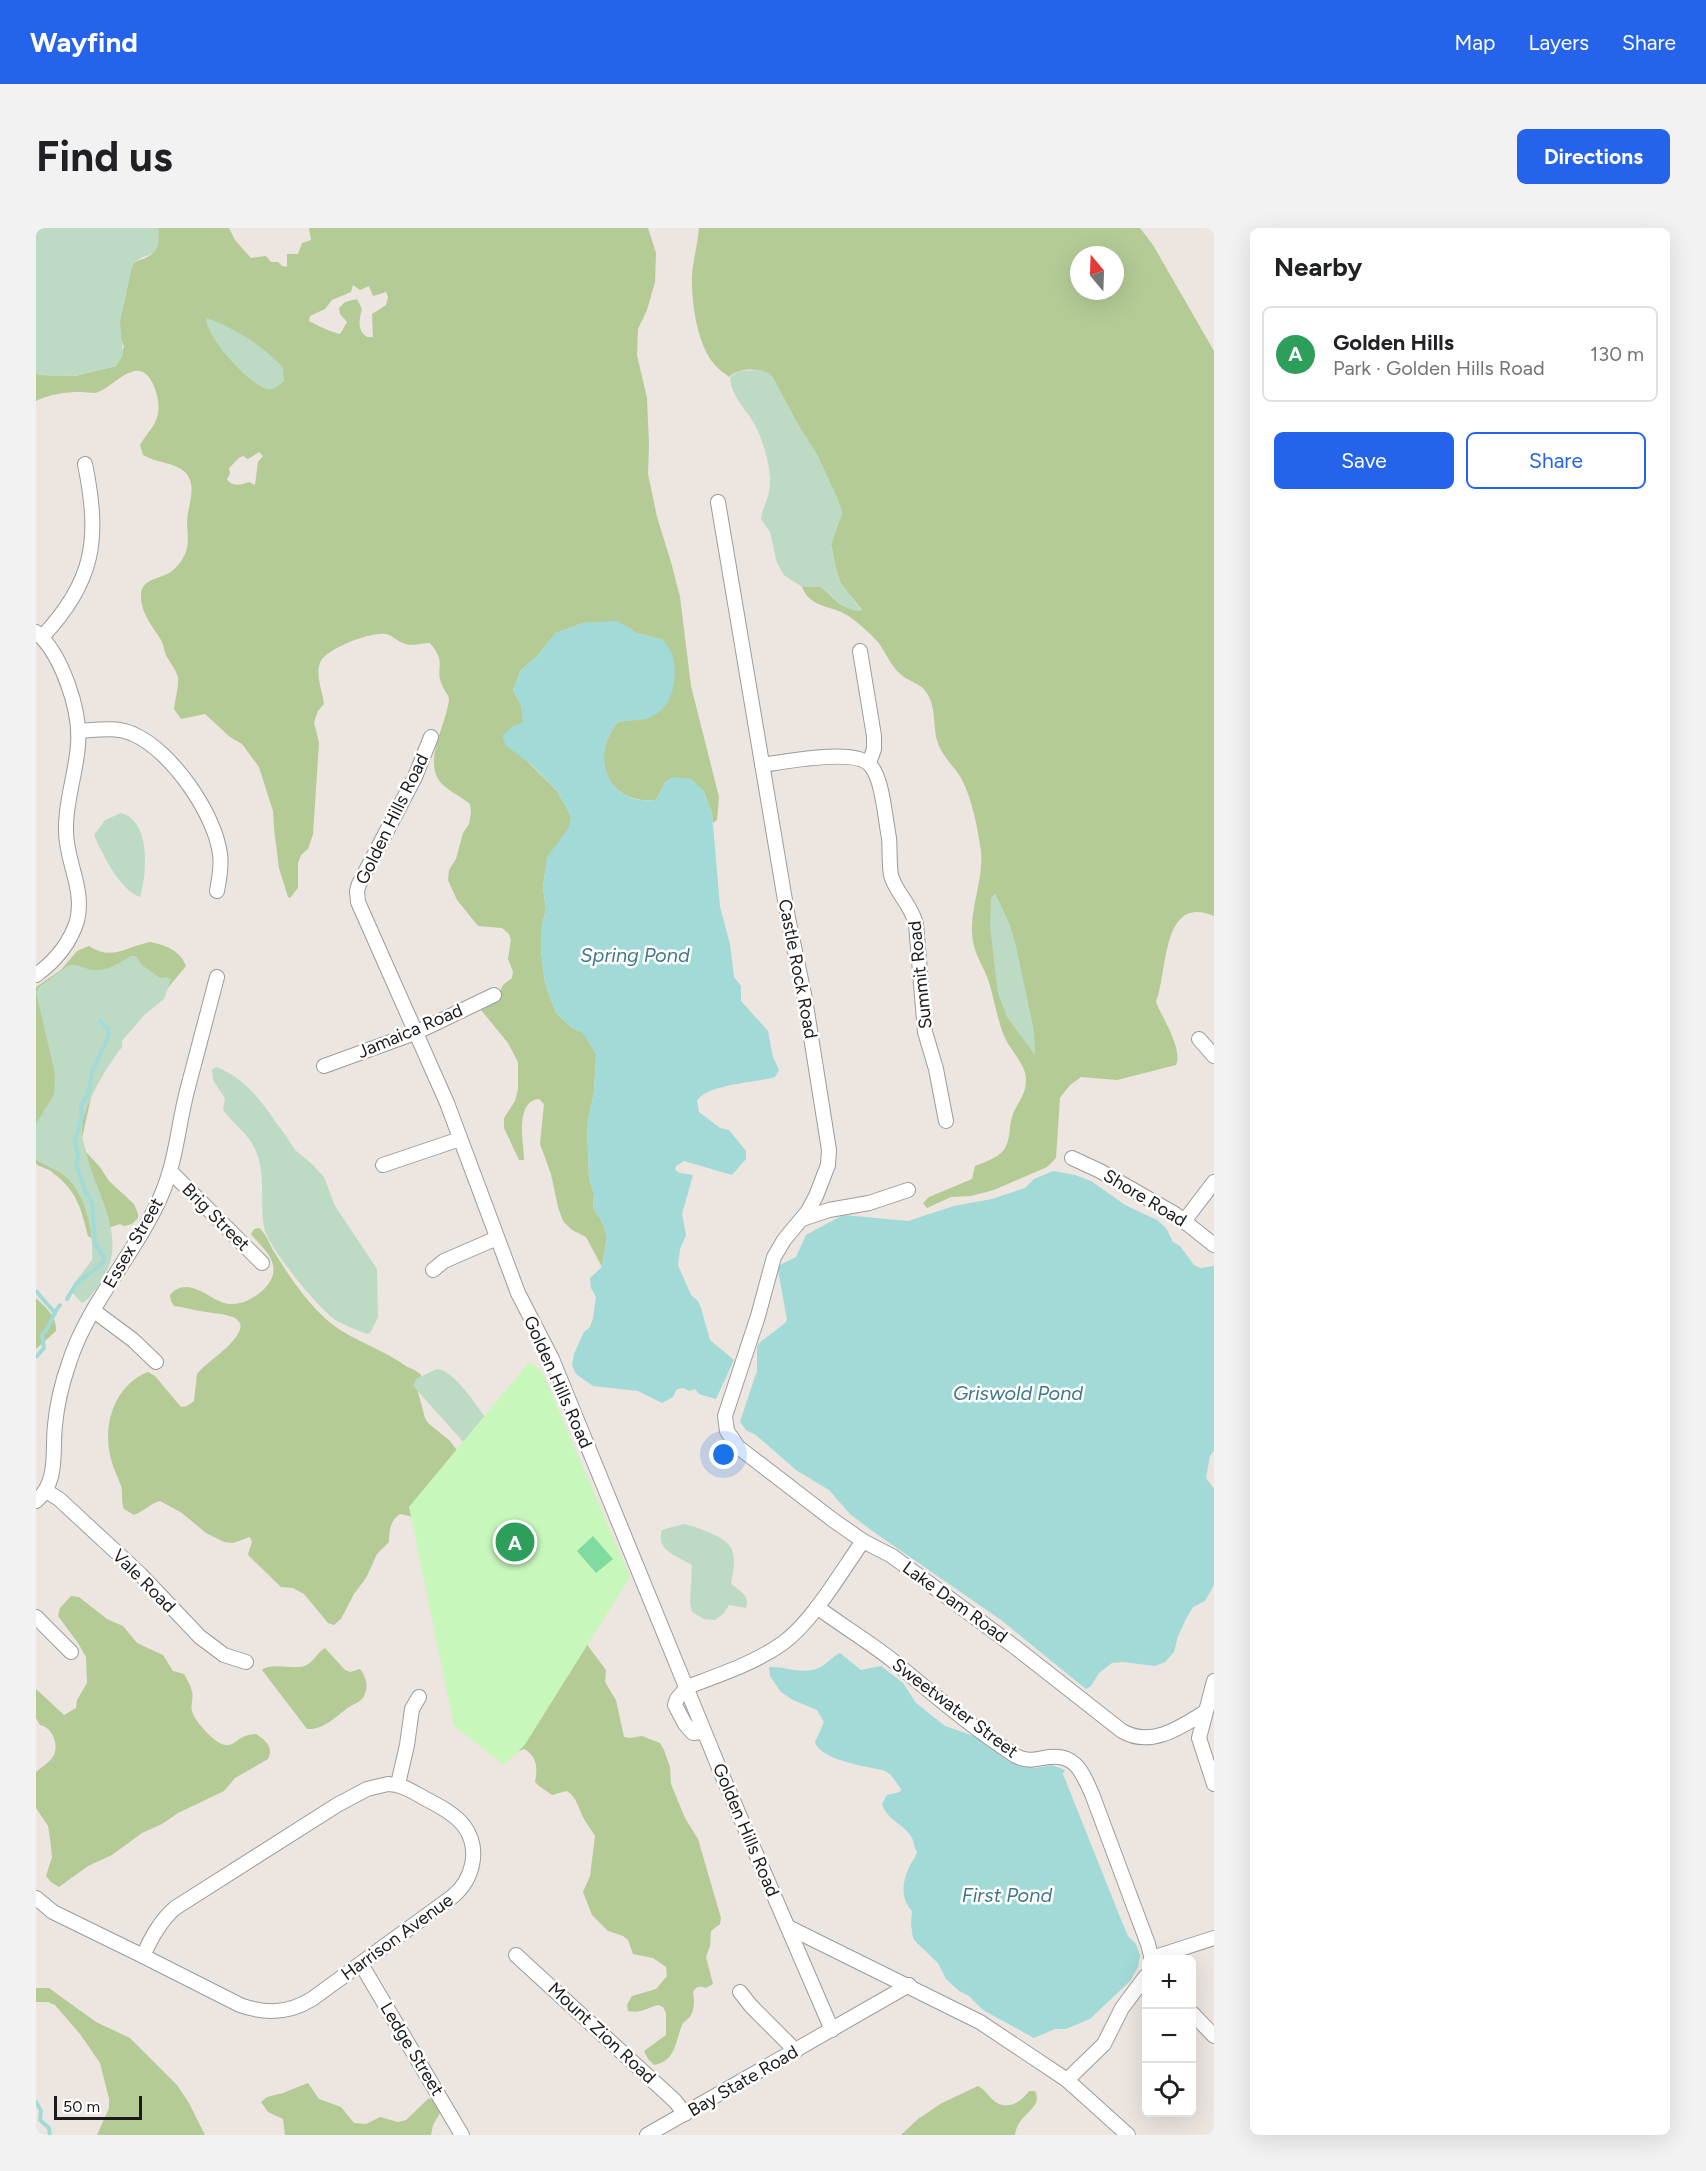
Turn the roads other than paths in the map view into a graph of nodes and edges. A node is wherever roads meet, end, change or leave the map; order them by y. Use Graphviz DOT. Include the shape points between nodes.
graph roads {
  1 [pos="85,464"];
  2 [pos="718,502"];
  3 [pos="39,634"];
  4 [pos="860,651"];
  5 [pos="78,731"];
  6 [pos="431,737"];
  7 [pos="869,763"];
  8 [pos="762,765"];
  9 [pos="217,891"];
  10 [pos="36,975"];
  11 [pos="217,976"];
  12 [pos="494,995"];
  13 [pos="415,1033"];
  14 [pos="1199,1039"];
  15 [pos="1214,1056"];
  16 [pos="324,1065"];
  17 [pos="946,1121"];
  18 [pos="460,1139"];
  19 [pos="1072,1158"];
  20 [pos="383,1165"];
  21 [pos="170,1171"];
  22 [pos="1214,1182"];
  23 [pos="908,1190"];
  24 [pos="802,1219"];
  25 [pos="1185,1220"];
  26 [pos="497,1238"];
  27 [pos="1214,1245"];
  28 [pos="262,1263"];
  29 [pos="433,1270"];
  30 [pos="94,1311"];
  31 [pos="156,1362"];
  32 [pos="725,1416"];
  33 [pos="46,1491"];
  34 [pos="36,1501"];
  35 [pos="863,1541"];
  36 [pos="817,1607"];
  37 [pos="36,1617"];
  38 [pos="71,1652"];
  39 [pos="246,1662"];
  40 [pos="1214,1681"];
  41 [pos="687,1687"];
  42 [pos="419,1697"];
  43 [pos="1210,1714"];
  44 [pos="398,1784"];
  45 [pos="1214,1784"];
  46 [pos="36,1898"];
  47 [pos="788,1927"];
  48 [pos="1214,1938"];
  49 [pos="516,1955"];
  50 [pos="1151,1955"];
  51 [pos="1161,1955"];
  52 [pos="143,1956"];
  53 [pos="361,1964"];
  54 [pos="1142,1981"];
  55 [pos="909,1985"];
  56 [pos="740,1992"];
  57 [pos="1196,2018"];
  58 [pos="835,2028"];
  59 [pos="1214,2036"];
  60 [pos="796,2051"];
  61 [pos="1067,2080"];
  62 [pos="685,2114"];
  63 [pos="462,2135"];
  64 [pos="647,2135"];
  65 [pos="1128,2135"];
  1 -- 3 [label="street" via="94,511 90,555 70,604"];
  2 -- 8 [label="street, Castle Rock Road"];
  3 -- 5 [label="street" via="65,678"];
  4 -- 7 [label="street, Summit Road" via="874,736"];
  5 -- 9 [label="street" via="110,729 133,734 174,767 201,804 217,841 221,866"];
  5 -- 10 [label="street" via="66,823 67,846 80,896 77,919 64,947"];
  6 -- 13 [label="street, Golden Hills Road" via="357,891 358,902"];
  7 -- 8 [label="street" via="827,757"];
  7 -- 17 [label="street, Summit Road" via="878,782 892,878 916,924 925,1032"];
  8 -- 24 [label="street, Castle Rock Road" via="829,1140 825,1176"];
  11 -- 21 [label="street, Essex Street"];
  12 -- 13 [label="street, Jamaica Road"];
  13 -- 16 [label="street, Jamaica Road"];
  13 -- 18 [label="street, Golden Hills Road"];
  14 -- 15 [label="street"];
  18 -- 20 [label="street"];
  18 -- 26 [label="street, Golden Hills Road"];
  19 -- 25 [label="street, Shore Road"];
  21 -- 28 [label="street, Brig Street"];
  21 -- 30 [label="street, Essex Street" via="146,1227"];
  22 -- 25 [label="street"];
  23 -- 24 [label="street"];
  24 -- 32 [label="street, Castle Rock Road" via="774,1257"];
  25 -- 27 [label="street, Shore Road"];
  26 -- 29 [label="street" via="444,1261"];
  26 -- 41 [label="street, Golden Hills Road" via="524,1306 552,1359"];
  30 -- 31 [label="street"];
  30 -- 33 [label="street, Essex Street" via="78,1338 63,1382 55,1425 53,1469"];
  32 -- 35 [label="street, Lake Dam Road" via="726,1431 738,1447"];
  33 -- 34 [label="street"];
  33 -- 39 [label="street, Vale Road" via="140,1574 204,1641 224,1655"];
  35 -- 36 [label="street"];
  35 -- 43 [label="street, Lake Dam Road" via="908,1567 1127,1734 1145,1737 1167,1733"];
  36 -- 41 [label="street" via="778,1646"];
  36 -- 50 [label="street, Sweetwater Street" via="1015,1755 1030,1760 1061,1756 1074,1764 1092,1794"];
  37 -- 38 [label="street"];
  40 -- 43 [label="street"];
  41 -- 47 [label="street, Golden Hills Road"];
  42 -- 44 [label="street" via="411,1714"];
  43 -- 45 [label="street" via="1199,1742"];
  44 -- 52 [label="street" via="359,1792 188,1899 164,1919"];
  44 -- 53 [label="street, Harrison Avenue" via="452,1814 464,1825 471,1842 472,1866 468,1879 455,1894"];
  46 -- 52 [label="street, Harrison Avenue" via="53,1912"];
  47 -- 55 [label="street"];
  47 -- 58 [label="street, Golden Hills Road"];
  48 -- 51 [label="street"];
  49 -- 62 [label="street, Mount Zion Road"];
  52 -- 53 [label="street, Harrison Avenue" via="240,2005 272,2012 306,2003"];
  53 -- 63 [label="street, Ledge Street"];
  54 -- 61 [label="street" via="1122,2008 1104,2044"];
  55 -- 58 [label="street, Bay State Road"];
  55 -- 61 [label="street" via="980,2022"];
  56 -- 60 [label="street"];
  57 -- 59 [label="street"];
  58 -- 60 [label="street, Bay State Road"];
  60 -- 62 [label="street, Bay State Road"];
  61 -- 65 [label="street"];
  62 -- 64 [label="street, Bay State Road"];
}
